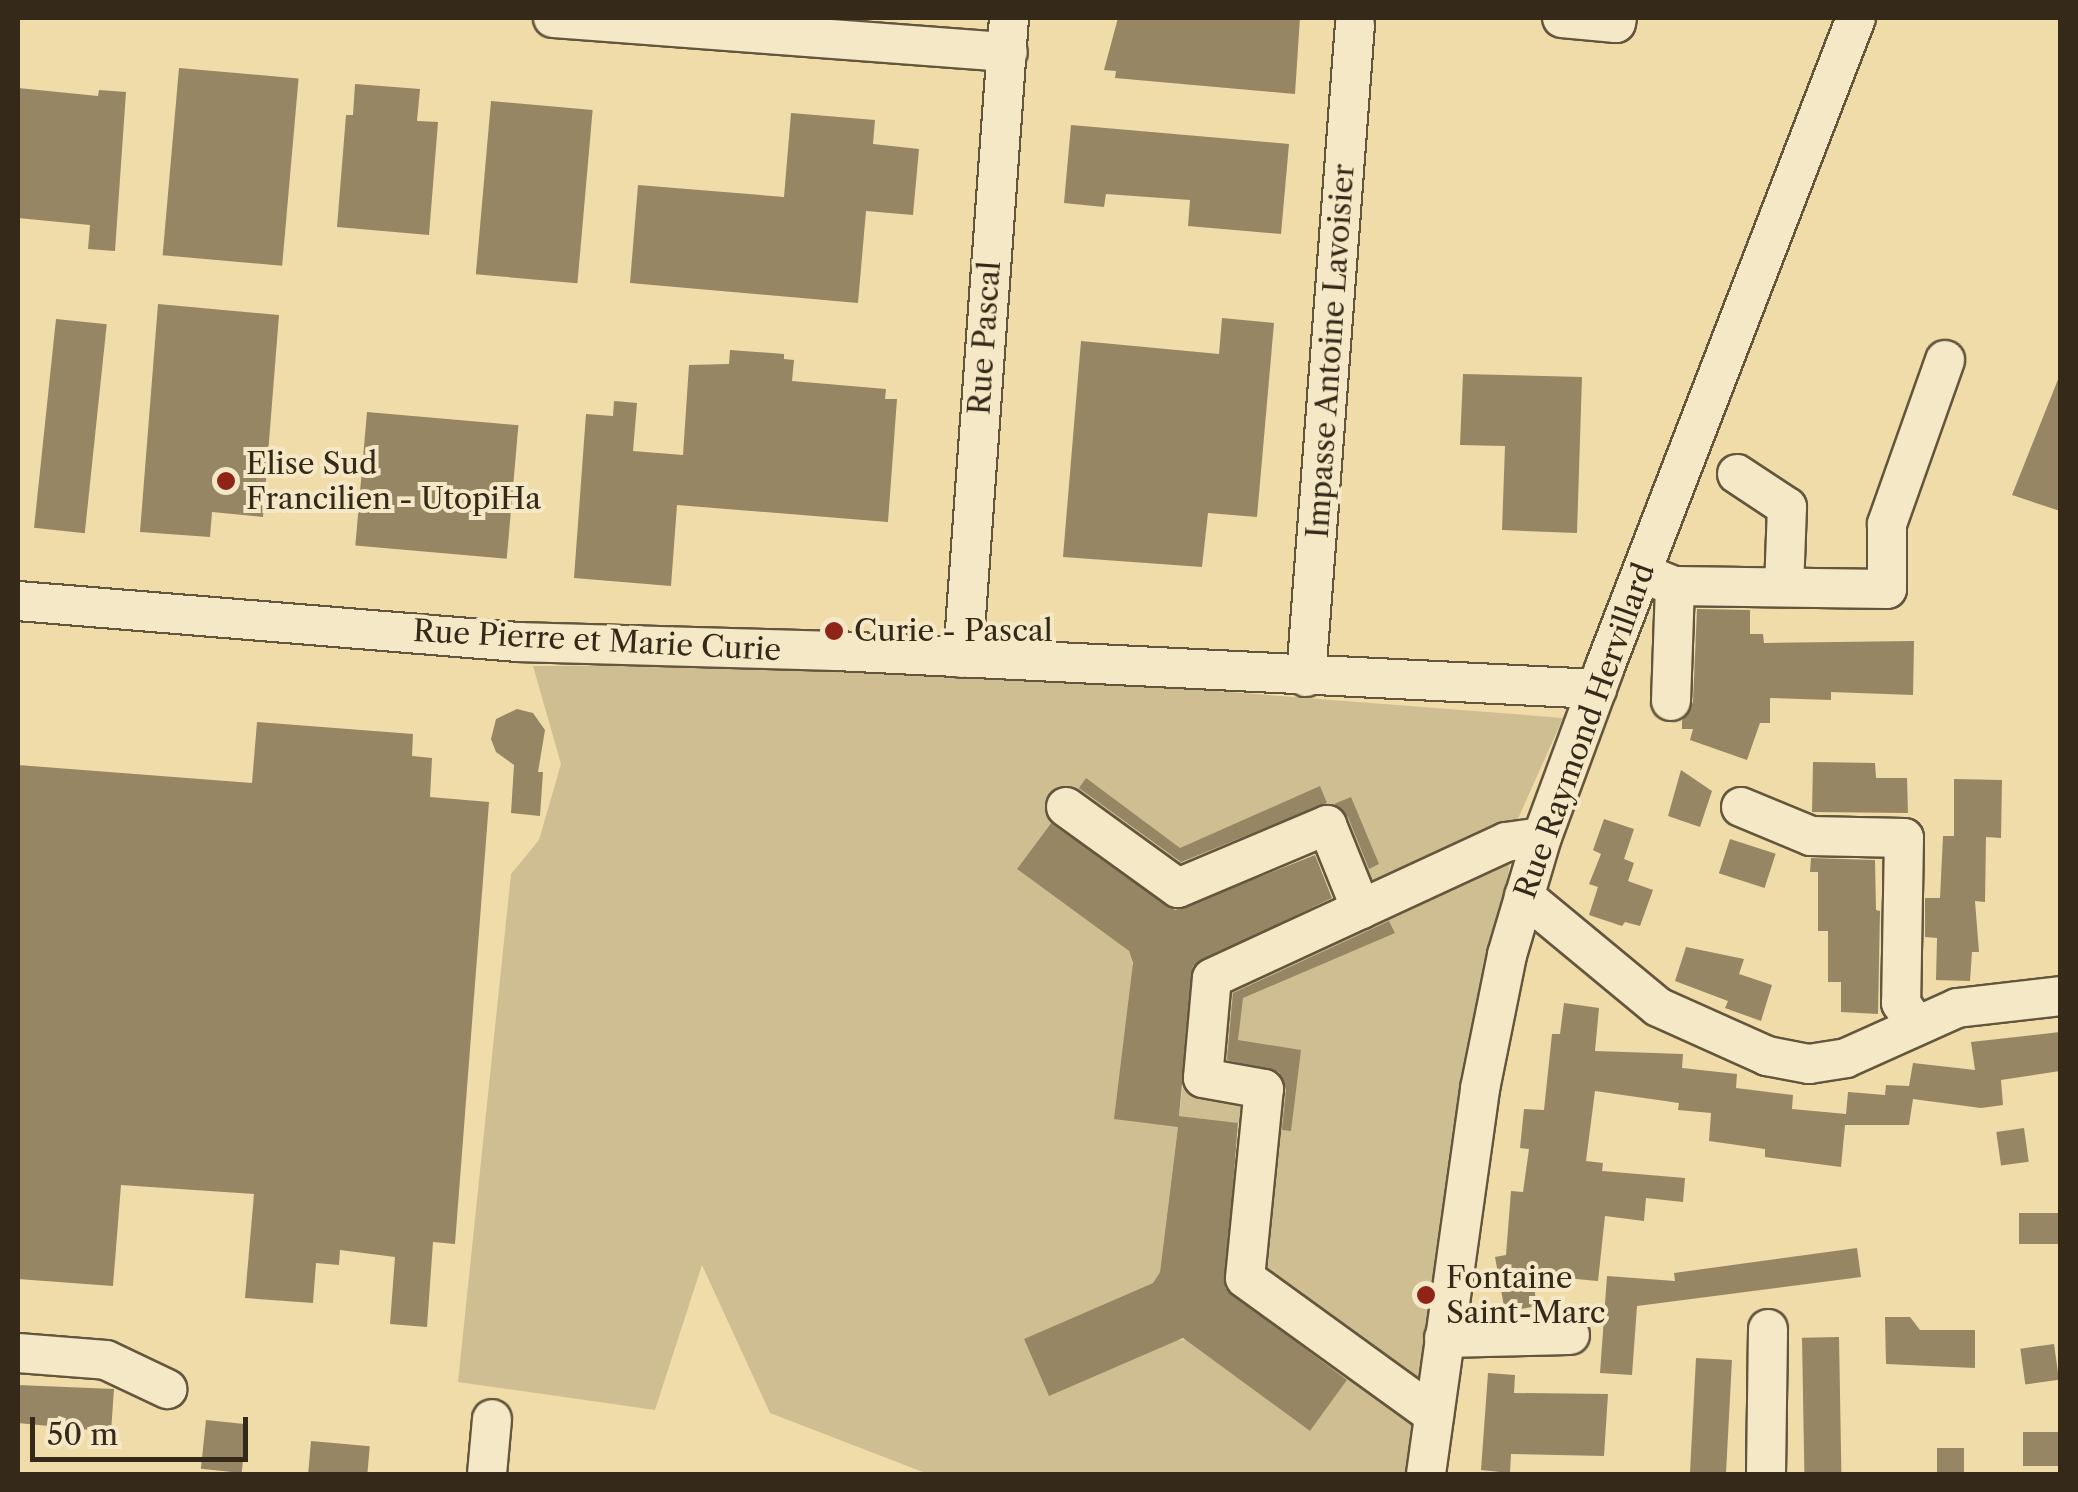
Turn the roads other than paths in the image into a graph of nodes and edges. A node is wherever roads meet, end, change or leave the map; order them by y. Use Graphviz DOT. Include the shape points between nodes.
graph roads {
  1 [pos="554,18"];
  2 [pos="1562,18"];
  3 [pos="1617,18"];
  4 [pos="1856,18"];
  5 [pos="1355,24"];
  6 [pos="1009,34"];
  7 [pos="1945,360"];
  8 [pos="1737,474"];
  9 [pos="1658,580"];
  10 [pos="1784,587"];
  11 [pos="18,601"];
  12 [pos="962,658"];
  13 [pos="1306,677"];
  14 [pos="1597,689"];
  15 [pos="1671,702"];
  16 [pos="1066,807"];
  17 [pos="1741,807"];
  18 [pos="1542,837"];
  19 [pos="1524,896"];
  20 [pos="1361,909"];
  21 [pos="2060,996"];
  22 [pos="1915,1024"];
  23 [pos="1768,1328"];
  24 [pos="1570,1335"];
  25 [pos="1444,1338"];
  26 [pos="18,1353"];
  27 [pos="167,1388"];
  28 [pos="1434,1414"];
  29 [pos="492,1420"];
  30 [pos="486,1474"];
  31 [pos="1426,1474"];
  32 [pos="1766,1474"];
  1 -- 6 [label="street"];
  2 -- 3 [label="street"];
  4 -- 9 [label="street, Rue Raymond Hervillard"];
  5 -- 13 [label="street, Impasse Antoine Lavoisier"];
  6 -- 12 [label="street, Rue Pascal"];
  7 -- 10 [label="street" via="1886,524 1888,589"];
  8 -- 10 [label="street" via="1787,506"];
  9 -- 10 [label="street"];
  9 -- 14 [label="street, Rue Raymond Hervillard"];
  9 -- 15 [label="street"];
  11 -- 12 [label="street, Rue Pierre et Marie Curie" via="518,642"];
  12 -- 13 [label="street, Rue Pierre et Marie Curie"];
  13 -- 14 [label="street, Rue Pierre et Marie Curie" via="1442,672"];
  14 -- 18 [label="street, Rue Raymond Hervillard"];
  16 -- 20 [label="street" via="1178,888 1328,825"];
  17 -- 22 [label="street" via="1811,836 1904,838 1901,1003"];
  18 -- 19 [label="street, Rue Raymond Hervillard"];
  18 -- 20 [label="street" via="1506,842"];
  19 -- 22 [label="street" via="1658,1007 1768,1056 1810,1064 1846,1058"];
  19 -- 25 [label="street, Rue Raymond Hervillard" via="1480,1089"];
  20 -- 28 [label="street" via="1212,978 1204,1078 1264,1089 1245,1278"];
  21 -- 22 [label="street" via="1957,1008"];
  23 -- 32 [label="street"];
  24 -- 25 [label="street"];
  25 -- 28 [label="street, Rue Raymond Hervillard"];
  26 -- 27 [label="street" via="106,1360"];
  28 -- 31 [label="street, Rue Raymond Hervillard"];
  29 -- 30 [label="street"];
}
